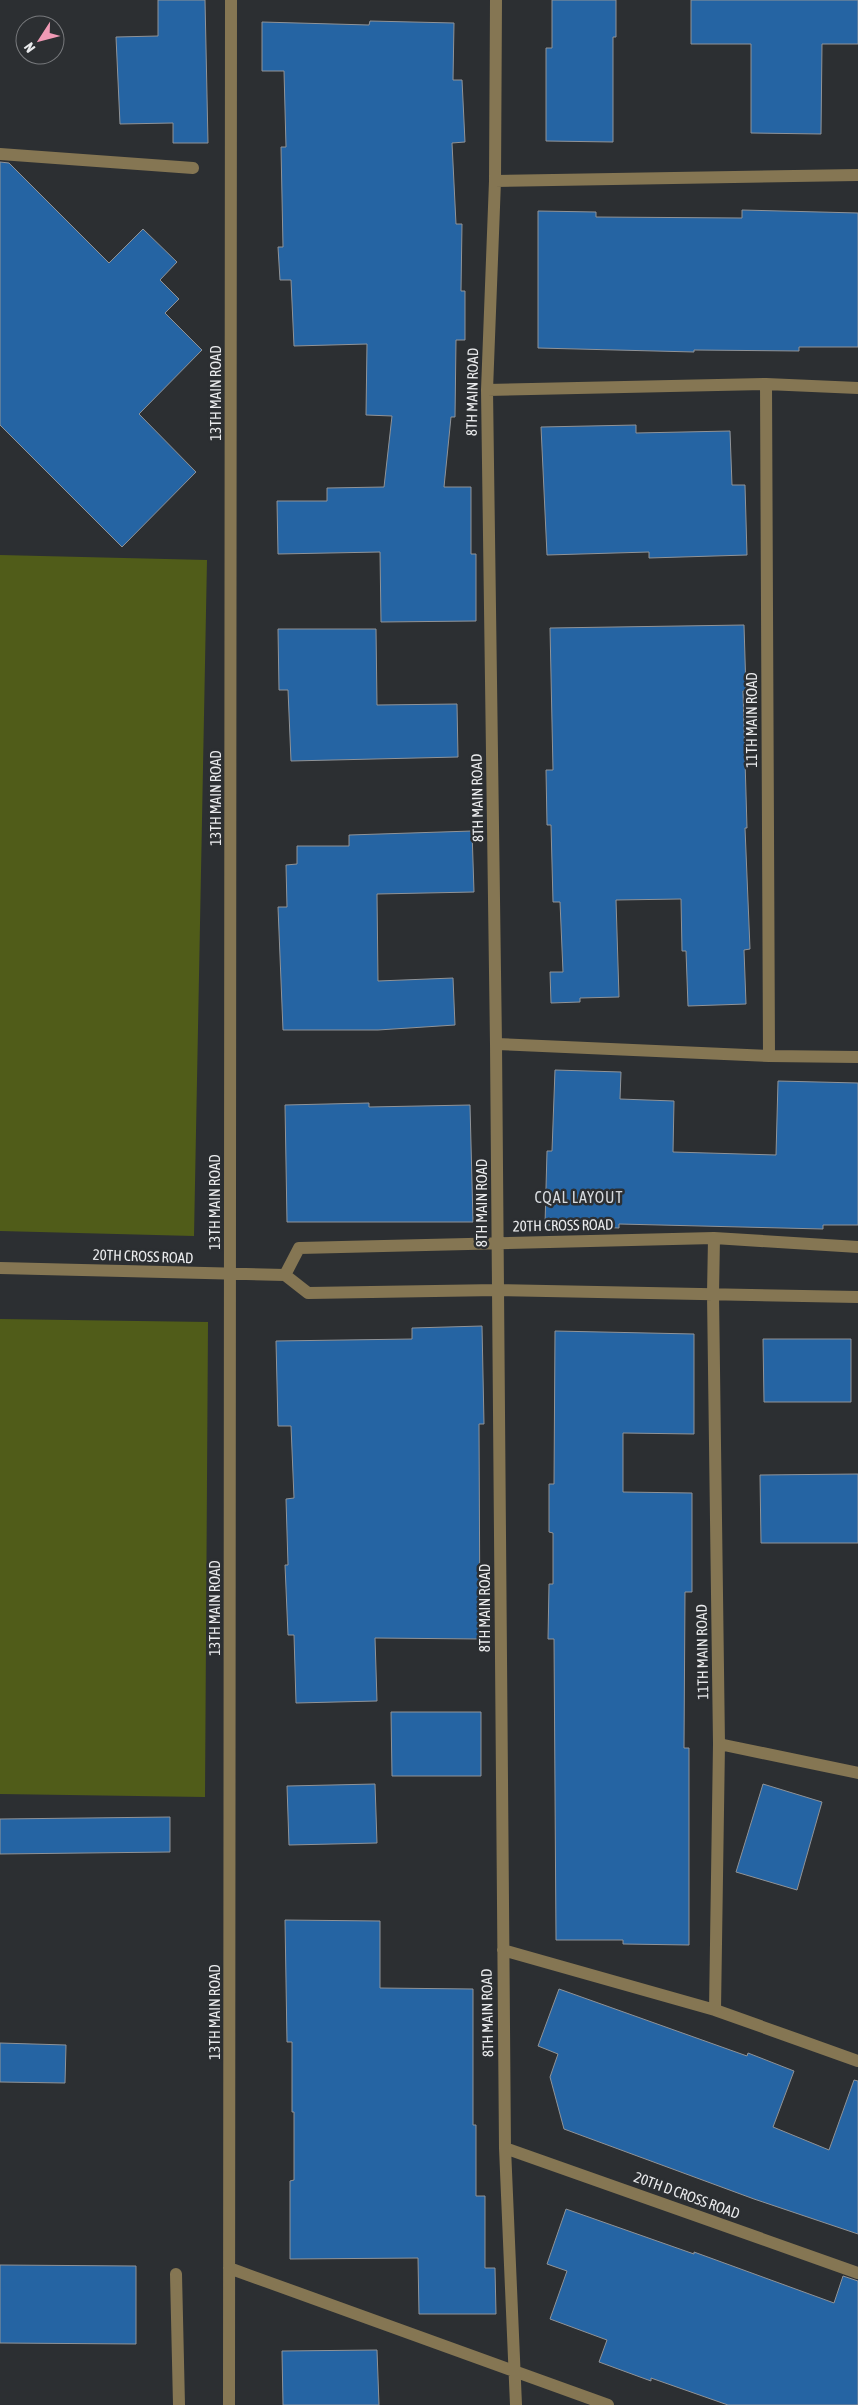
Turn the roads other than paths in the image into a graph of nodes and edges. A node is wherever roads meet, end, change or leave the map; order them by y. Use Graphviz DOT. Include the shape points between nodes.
graph roads {
  1 [pos="231,0"];
  2 [pos="496,0"];
  3 [pos="0,154"];
  4 [pos="193,168"];
  5 [pos="858,175"];
  6 [pos="496,180"];
  7 [pos="766,384"];
  8 [pos="858,388"];
  9 [pos="487,390"];
  10 [pos="496,1044"];
  11 [pos="769,1056"];
  12 [pos="858,1057"];
  13 [pos="714,1238"];
  14 [pos="497,1242"];
  15 [pos="858,1247"];
  16 [pos="0,1268"];
  17 [pos="230,1275"];
  18 [pos="286,1275"];
  19 [pos="498,1290"];
  20 [pos="713,1294"];
  21 [pos="858,1297"];
  22 [pos="719,1744"];
  23 [pos="858,1773"];
  24 [pos="503,1950"];
  25 [pos="715,2010"];
  26 [pos="858,2061"];
  27 [pos="505,2148"];
  28 [pos="230,2268"];
  29 [pos="858,2273"];
  30 [pos="176,2274"];
  31 [pos="514,2372"];
  32 [pos="179,2405"];
  33 [pos="229,2405"];
  34 [pos="516,2405"];
  35 [pos="608,2405"];
  1 -- 17 [label="street, 13TH MAIN ROAD"];
  2 -- 6 [label="street, 8TH MAIN ROAD"];
  3 -- 4 [label="street"];
  5 -- 6 [label="street"];
  6 -- 9 [label="street, 8TH MAIN ROAD"];
  7 -- 8 [label="street"];
  7 -- 9 [label="street"];
  7 -- 11 [label="street, 11TH MAIN ROAD"];
  9 -- 10 [label="street, 8TH MAIN ROAD"];
  10 -- 11 [label="street"];
  10 -- 14 [label="street, 8TH MAIN ROAD"];
  11 -- 12 [label="street"];
  13 -- 14 [label="street, 20TH CROSS ROAD"];
  13 -- 15 [label="street, 20TH CROSS ROAD"];
  13 -- 20 [label="street, 11TH MAIN ROAD"];
  14 -- 18 [label="street, 20TH CROSS ROAD" via="299,1248"];
  14 -- 19 [label="street, 8TH MAIN ROAD"];
  16 -- 17 [label="street, 20TH CROSS ROAD"];
  17 -- 18 [label="street, 20TH CROSS ROAD"];
  17 -- 28 [label="street, 13TH MAIN ROAD"];
  18 -- 19 [label="street" via="308,1292"];
  19 -- 20 [label="street"];
  19 -- 24 [label="street, 8TH MAIN ROAD"];
  20 -- 21 [label="street"];
  20 -- 22 [label="street, 11TH MAIN ROAD"];
  22 -- 23 [label="street"];
  22 -- 25 [label="street, 11TH MAIN ROAD"];
  24 -- 25 [label="street"];
  24 -- 27 [label="street, 8TH MAIN ROAD"];
  25 -- 26 [label="street"];
  27 -- 29 [label="street, 20TH D CROSS ROAD"];
  27 -- 31 [label="street, 8TH MAIN ROAD"];
  28 -- 31 [label="street"];
  28 -- 33 [label="street, 13TH MAIN ROAD"];
  30 -- 32 [label="street"];
  31 -- 34 [label="street, 8TH MAIN ROAD"];
  31 -- 35 [label="street"];
}
